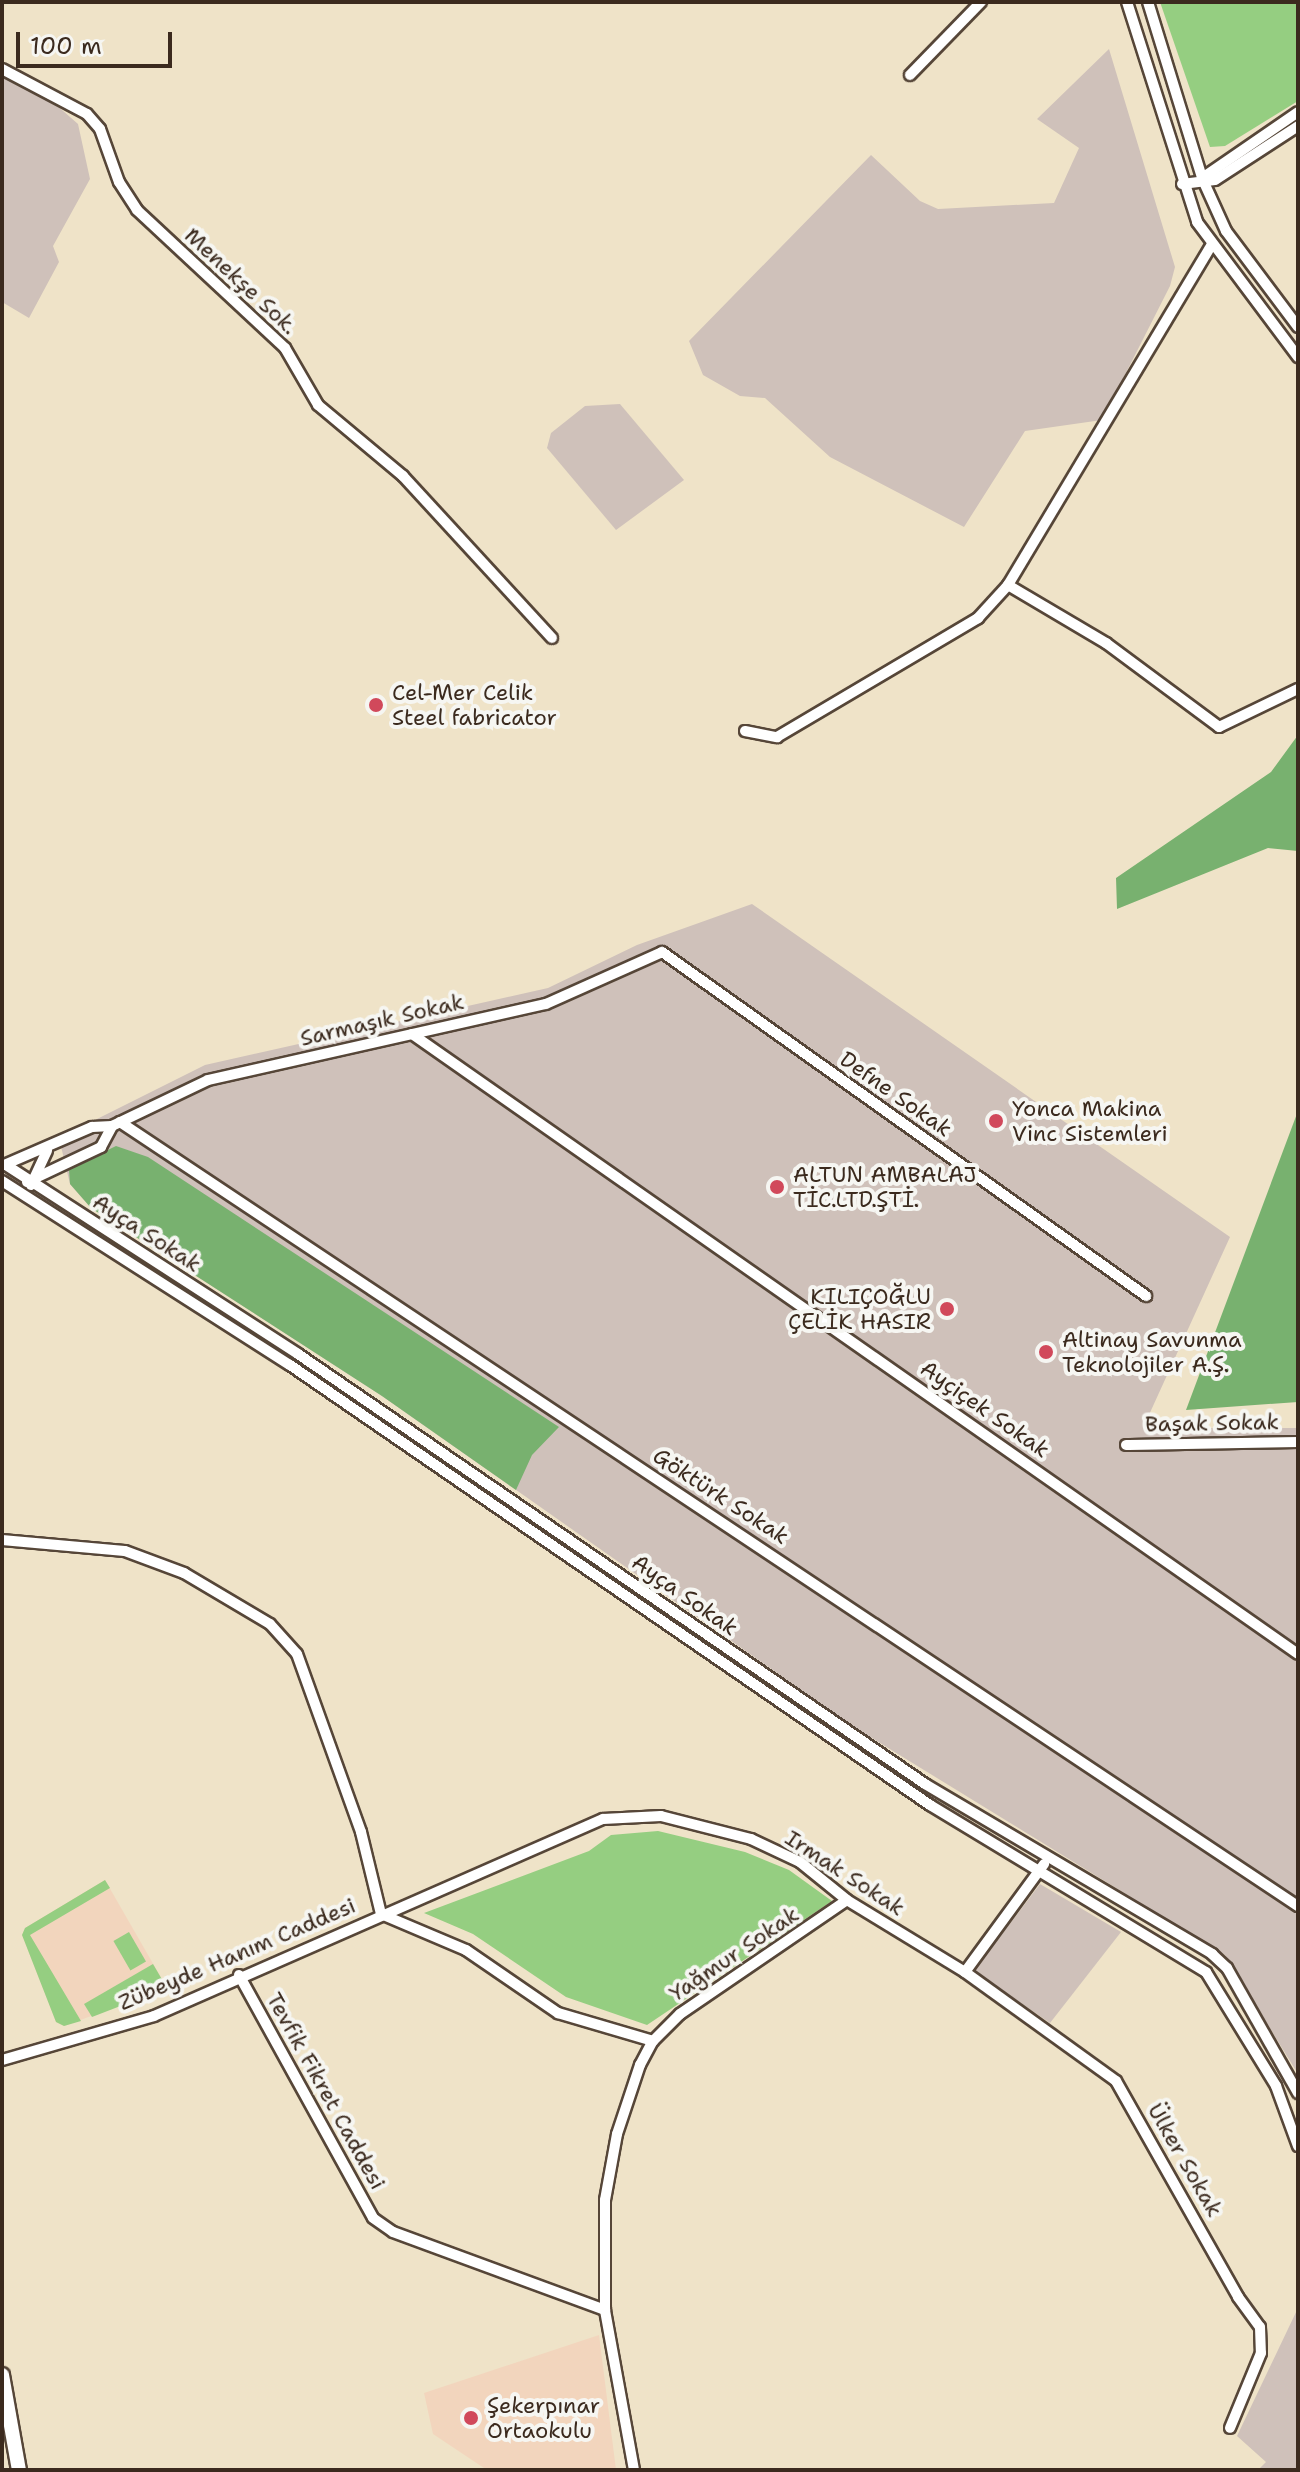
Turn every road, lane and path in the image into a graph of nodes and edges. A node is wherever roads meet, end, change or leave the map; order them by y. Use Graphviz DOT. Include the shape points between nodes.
graph roads {
  1 [pos="981,2"];
  2 [pos="1127,2"];
  3 [pos="1148,2"];
  4 [pos="2,69"];
  5 [pos="910,75"];
  6 [pos="1298,112"];
  7 [pos="1298,126"];
  8 [pos="1202,178"];
  9 [pos="1182,184"];
  10 [pos="1212,244"];
  11 [pos="1298,327"];
  12 [pos="1298,357"];
  13 [pos="1008,585"];
  14 [pos="552,638"];
  15 [pos="1298,689"];
  16 [pos="745,731"];
  17 [pos="662,952"];
  18 [pos="412,1034"];
  19 [pos="116,1124"];
  20 [pos="48,1148"];
  21 [pos="4,1165"];
  22 [pos="58,1170"];
  23 [pos="30,1181"];
  24 [pos="5,1182"];
  25 [pos="57,1197"];
  26 [pos="45,1206"];
  27 [pos="1146,1296"];
  28 [pos="1298,1442"];
  29 [pos="1126,1445"];
  30 [pos="2,1540"];
  31 [pos="569,1540"];
  32 [pos="561,1551"];
  33 [pos="1298,1654"];
  34 [pos="1048,1858"];
  35 [pos="1040,1869"];
  36 [pos="847,1900"];
  37 [pos="1298,1906"];
  38 [pos="381,1914"];
  39 [pos="965,1972"];
  40 [pos="239,1975"];
  41 [pos="653,2041"];
  42 [pos="2,2060"];
  43 [pos="1298,2093"];
  44 [pos="1298,2146"];
  45 [pos="605,2310"];
  46 [pos="2,2375"];
  47 [pos="1230,2428"];
  48 [pos="19,2470"];
  49 [pos="634,2470"];
  1 -- 5 [label="street"];
  2 -- 9 [label="street"];
  3 -- 8 [label="street"];
  4 -- 14 [label="street, Menekşe Sok." via="87,114 100,129 119,182 137,210 285,348 318,405 403,476"];
  6 -- 8 [label="street"];
  7 -- 8 [label="street" via="1215,180"];
  8 -- 9 [label="street"];
  8 -- 11 [label="street" via="1229,236"];
  9 -- 10 [label="street"];
  10 -- 12 [label="street"];
  10 -- 13 [label="street"];
  13 -- 15 [label="street" via="1106,643 1219,727"];
  13 -- 16 [label="street" via="978,618 777,737"];
  17 -- 18 [label="street, Sarmaşık Sokak" via="546,1004"];
  17 -- 27 [label="street, Defne Sokak"];
  18 -- 19 [label="street, Sarmaşık Sokak" via="208,1080"];
  18 -- 33 [label="street, Ayçiçek Sokak"];
  19 -- 20 [label="street, Sarmaşık Sokak" via="92,1127"];
  19 -- 22 [label="street, Sarmaşık Sokak" via="101,1147"];
  19 -- 37 [label="street, Göktürk Sokak"];
  20 -- 21 [label="street, Sarmaşık Sokak"];
  20 -- 23 [label="street"];
  21 -- 23 [label="street, Ayça Sokak"];
  22 -- 23 [label="street, Sarmaşık Sokak"];
  22 -- 25 [label="street" via="51,1181"];
  23 -- 24 [label="street, Sarmaşık Sokak"];
  23 -- 25 [label="street, Ayça Sokak"];
  23 -- 26 [label="street"];
  24 -- 26 [label="street, Ayça Sokak"];
  25 -- 31 [label="street, Ayça Sokak"];
  26 -- 32 [label="street, Ayça Sokak"];
  28 -- 29 [label="street, Başak Sokak"];
  30 -- 38 [label="street" via="125,1551 184,1573 270,1624 297,1654 361,1832"];
  31 -- 32 [label="street"];
  31 -- 34 [label="street, Ayça Sokak" via="925,1784"];
  32 -- 35 [label="street, Ayça Sokak" via="837,1742"];
  34 -- 35 [label="street"];
  34 -- 43 [label="street, Ayça Sokak" via="1212,1954 1227,1968"];
  35 -- 39 [label="street"];
  35 -- 44 [label="street, Ayça Sokak" via="1206,1972 1276,2086"];
  36 -- 38 [label="street, Irmak Sokak" via="800,1862 751,1839 661,1816 603,1819"];
  36 -- 39 [label="street, Irmak Sokak"];
  36 -- 41 [label="street, Yağmur Sokak" via="680,2014"];
  38 -- 40 [label="street, Zübeyde Hanım Caddesi"];
  38 -- 41 [label="street, Zübeyde Hanım Caddesi" via="466,1950 558,2013"];
  39 -- 47 [label="street, Ülker Sokak" via="1116,2081 1260,2327 1261,2353"];
  40 -- 42 [label="street, Zübeyde Hanım Caddesi" via="154,2016"];
  40 -- 45 [label="street, Tevfik Fikret Caddesi" via="373,2218 393,2232"];
  41 -- 45 [label="street, Yağmur Sokak" via="617,2134 605,2200"];
  45 -- 49 [label="street, Yağmur Sokak"];
  46 -- 48 [label="main road"];
}
